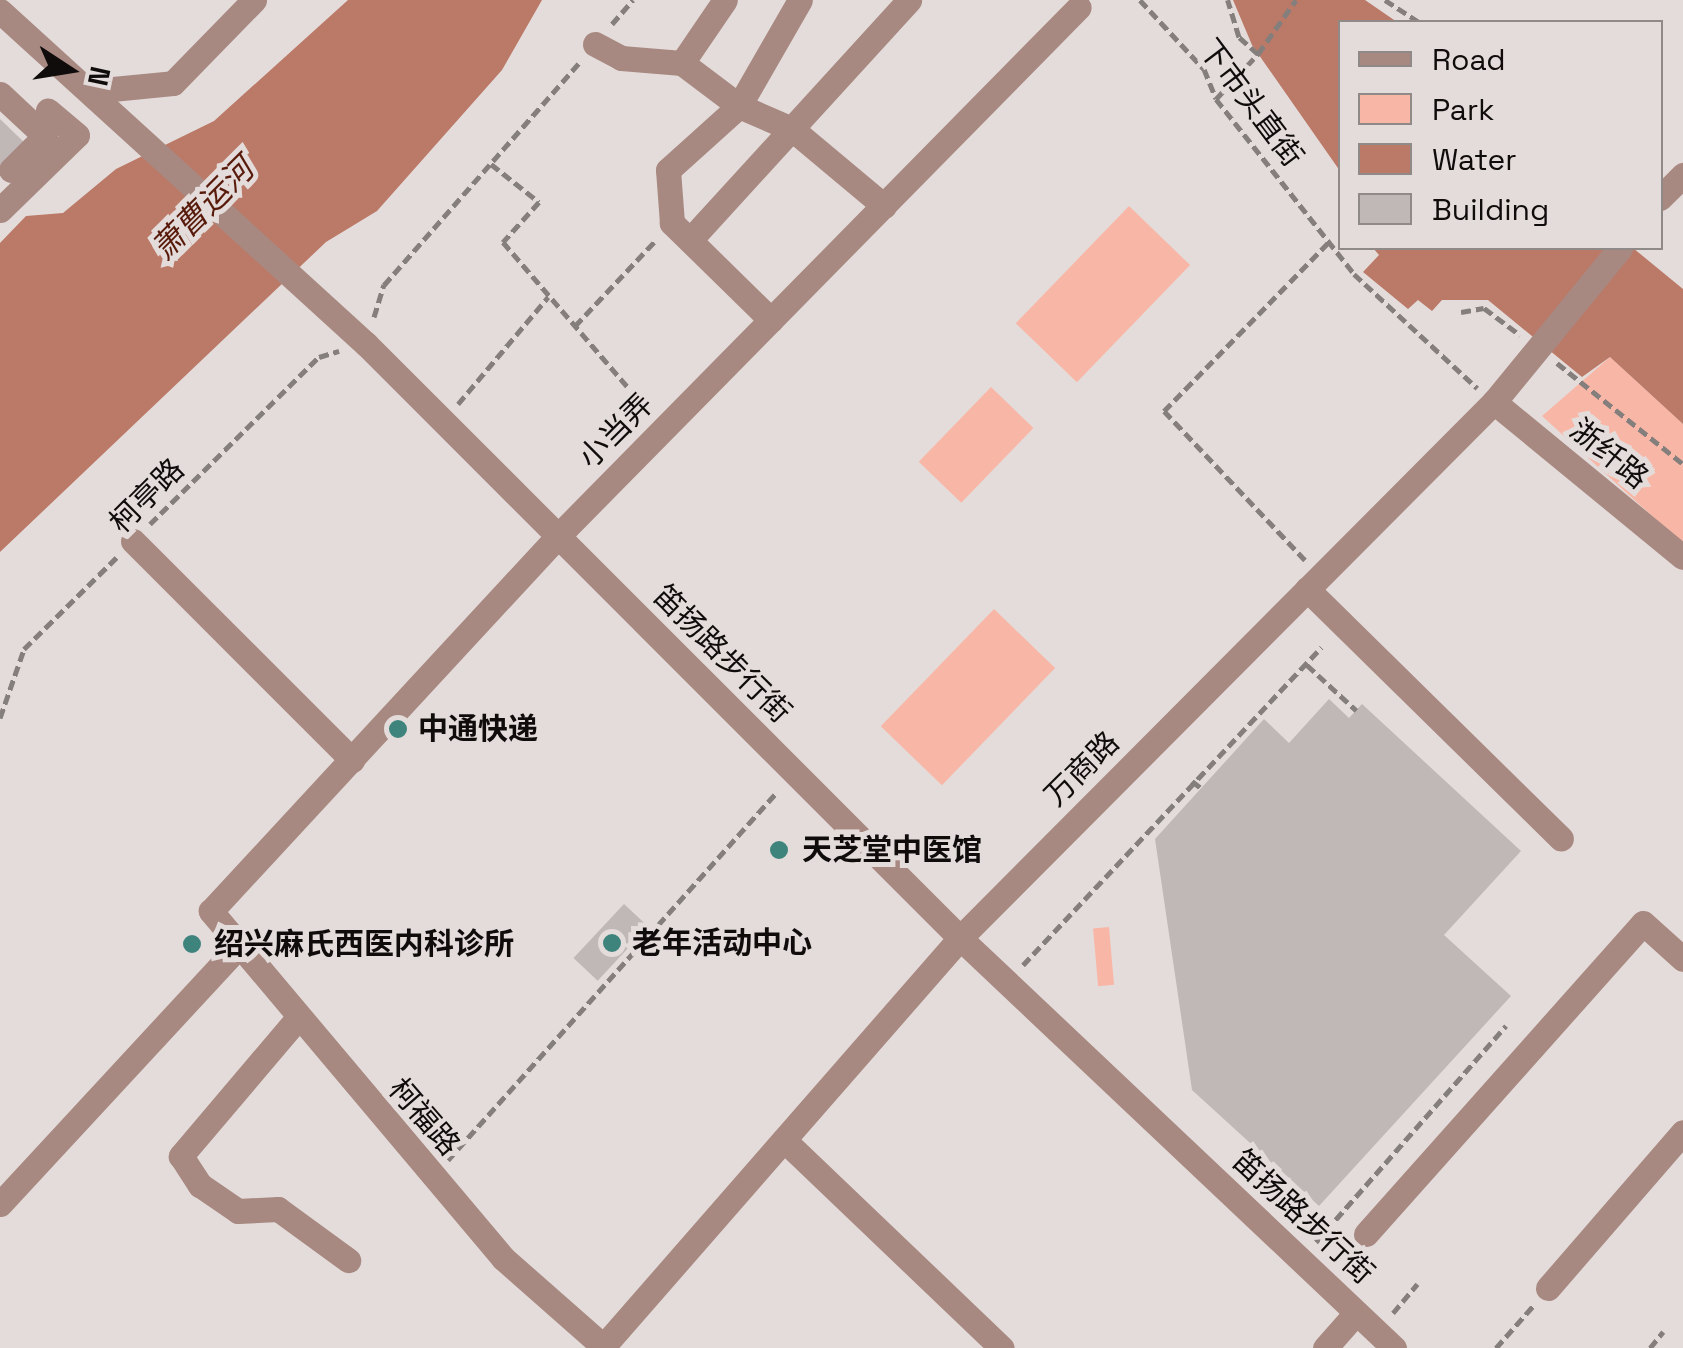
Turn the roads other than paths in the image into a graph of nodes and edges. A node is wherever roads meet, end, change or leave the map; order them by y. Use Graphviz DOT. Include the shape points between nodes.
graph roads {
  1 [pos="254,0"];
  2 [pos="725,0"];
  3 [pos="800,0"];
  4 [pos="909,0"];
  5 [pos="1079,7"];
  6 [pos="0,10"];
  7 [pos="595,44"];
  8 [pos="682,63"];
  9 [pos="92,91"];
  10 [pos="0,94"];
  11 [pos="739,106"];
  12 [pos="48,111"];
  13 [pos="792,128"];
  14 [pos="11,170"];
  15 [pos="1683,175"];
  16 [pos="1663,195"];
  17 [pos="884,206"];
  18 [pos="0,210"];
  19 [pos="681,232"];
  20 [pos="1618,250"];
  21 [pos="771,320"];
  22 [pos="1494,402"];
  23 [pos="558,536"];
  24 [pos="133,541"];
  25 [pos="1683,556"];
  26 [pos="1314,583"];
  27 [pos="352,760"];
  28 [pos="1561,839"];
  29 [pos="211,911"];
  30 [pos="960,938"];
  31 [pos="239,946"];
  32 [pos="1683,958"];
  33 [pos="298,1019"];
  34 [pos="1683,1132"];
  35 [pos="784,1140"];
  36 [pos="0,1204"];
  37 [pos="1366,1234"];
  38 [pos="348,1260"];
  39 [pos="1548,1288"];
  40 [pos="1356,1312"];
  41 [pos="1385,1340"];
  42 [pos="604,1348"];
  43 [pos="1002,1348"];
  44 [pos="1325,1348"];
  1 -- 9 [label="street" via="173,82"];
  2 -- 8 [label="street"];
  3 -- 11 [label="street"];
  4 -- 13 [label="street"];
  5 -- 17 [label="street, 小当弄"];
  6 -- 9 [label="street, 笛扬路步行街"];
  7 -- 8 [label="street" via="620,58"];
  8 -- 11 [label="street"];
  9 -- 23 [label="street, 笛扬路步行街" via="366,344"];
  10 -- 14 [label="street" via="44,136"];
  11 -- 13 [label="street"];
  11 -- 19 [label="street" via="668,170"];
  12 -- 18 [label="street" via="77,135"];
  13 -- 17 [label="street"];
  13 -- 19 [label="street"];
  15 -- 16 [label="street"];
  17 -- 21 [label="street, 小当弄"];
  19 -- 21 [label="street"];
  20 -- 22 [label="street, 万商路, bridge"];
  21 -- 23 [label="street, 小当弄"];
  22 -- 25 [label="street, 浙纤路"];
  22 -- 26 [label="street, 万商路"];
  23 -- 27 [label="street, 小当弄"];
  23 -- 30 [label="street, 笛扬路步行街"];
  24 -- 27 [label="street"];
  26 -- 28 [label="street"];
  26 -- 30 [label="street, 万商路"];
  27 -- 29 [label="street, 小当弄"];
  29 -- 31 [label="street, 柯福路"];
  30 -- 35 [label="street, 万商路"];
  30 -- 40 [label="street, 笛扬路步行街"];
  31 -- 33 [label="street, 柯福路"];
  31 -- 36 [label="street"];
  32 -- 37 [label="street" via="1643,923"];
  33 -- 38 [label="street" via="182,1156 200,1185 238,1211 278,1209"];
  33 -- 42 [label="street, 柯福路" via="503,1258"];
  34 -- 39 [label="street"];
  35 -- 42 [label="street, 万商路"];
  35 -- 43 [label="street"];
  40 -- 41 [label="street, 笛扬路步行街"];
  40 -- 44 [label="street"];
}
